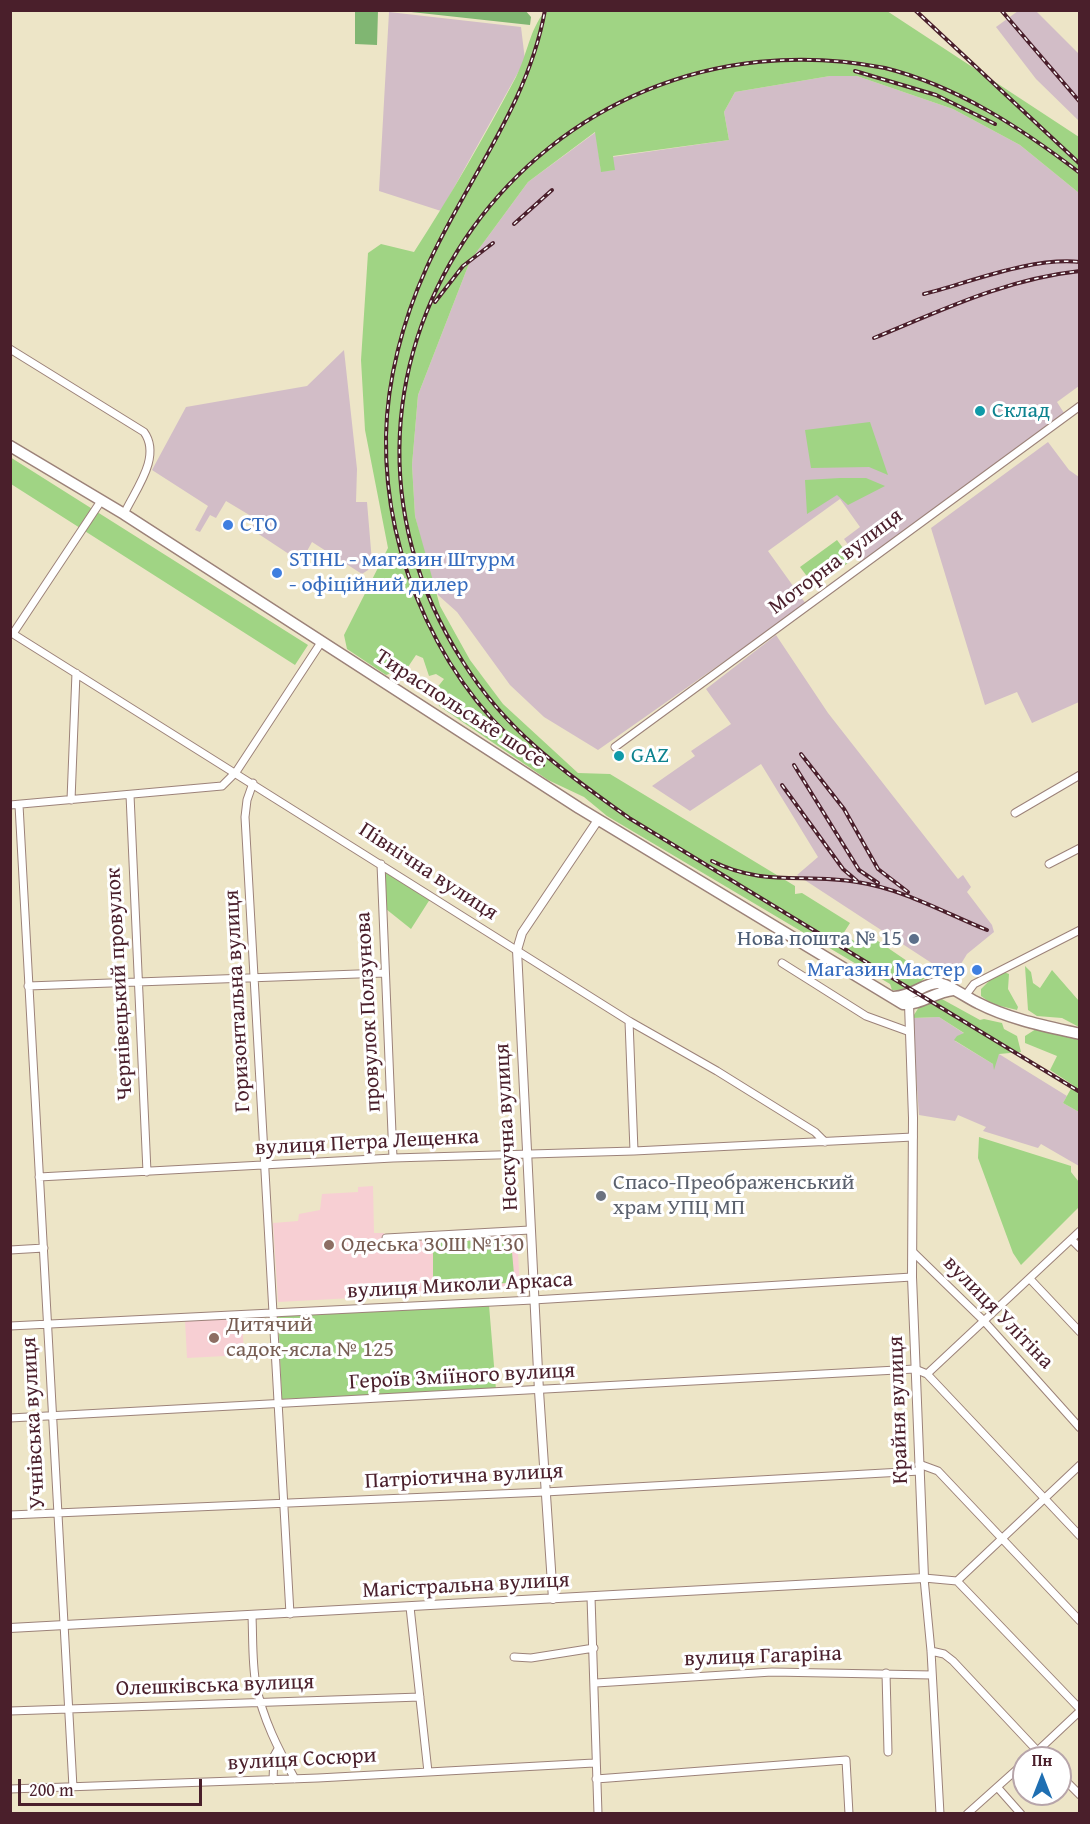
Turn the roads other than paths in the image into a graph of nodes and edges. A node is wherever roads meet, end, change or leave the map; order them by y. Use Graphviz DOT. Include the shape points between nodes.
graph roads {
  1 [pos="10,350"];
  2 [pos="1080,406"];
  3 [pos="10,446"];
  4 [pos="101,501"];
  5 [pos="124,514"];
  6 [pos="12,632"];
  7 [pos="320,644"];
  8 [pos="76,673"];
  9 [pos="615,747"];
  10 [pos="236,772"];
  11 [pos="1080,775"];
  12 [pos="253,783"];
  13 [pos="130,795"];
  14 [pos="71,800"];
  15 [pos="15,805"];
  16 [pos="1016,813"];
  17 [pos="598,820"];
  18 [pos="1080,848"];
  19 [pos="381,864"];
  20 [pos="1049,864"];
  21 [pos="1080,930"];
  22 [pos="517,950"];
  23 [pos="782,963"];
  24 [pos="385,973"];
  25 [pos="255,977"];
  26 [pos="138,982"];
  27 [pos="28,986"];
  28 [pos="965,996"];
  29 [pos="909,1000"];
  30 [pos="629,1021"];
  31 [pos="910,1032"];
  32 [pos="1080,1034"];
  33 [pos="913,1137"];
  34 [pos="825,1142"];
  35 [pos="634,1151"];
  36 [pos="525,1154"];
  37 [pos="393,1158"];
  38 [pos="265,1167"];
  39 [pos="147,1172"];
  40 [pos="39,1177"];
  41 [pos="530,1230"];
  42 [pos="1080,1231"];
  43 [pos="386,1238"];
  44 [pos="1072,1240"];
  45 [pos="44,1248"];
  46 [pos="1080,1248"];
  47 [pos="10,1250"];
  48 [pos="913,1252"];
  49 [pos="912,1277"];
  50 [pos="1030,1280"];
  51 [pos="534,1300"];
  52 [pos="274,1313"];
  53 [pos="984,1321"];
  54 [pos="47,1324"];
  55 [pos="10,1326"];
  56 [pos="1080,1332"];
  57 [pos="915,1369"];
  58 [pos="927,1374"];
  59 [pos="538,1391"];
  60 [pos="279,1404"];
  61 [pos="51,1416"];
  62 [pos="10,1418"];
  63 [pos="1080,1428"];
  64 [pos="1080,1465"];
  65 [pos="919,1468"];
  66 [pos="545,1492"];
  67 [pos="1044,1498"];
  68 [pos="284,1503"];
  69 [pos="57,1514"];
  70 [pos="10,1515"];
  71 [pos="1080,1536"];
  72 [pos="1000,1538"];
  73 [pos="924,1578"];
  74 [pos="957,1581"];
  75 [pos="591,1597"];
  76 [pos="553,1599"];
  77 [pos="410,1607"];
  78 [pos="290,1614"];
  79 [pos="252,1616"];
  80 [pos="1080,1621"];
  81 [pos="64,1626"];
  82 [pos="10,1628"];
  83 [pos="594,1648"];
  84 [pos="932,1651"];
  85 [pos="514,1657"];
  86 [pos="886,1673"];
  87 [pos="932,1675"];
  88 [pos="596,1683"];
  89 [pos="420,1698"];
  90 [pos="260,1702"];
  91 [pos="68,1710"];
  92 [pos="1080,1710"];
  93 [pos="10,1711"];
  94 [pos="1032,1746"];
  95 [pos="1042,1746"];
  96 [pos="278,1749"];
  97 [pos="888,1752"];
  98 [pos="594,1763"];
  99 [pos="428,1772"];
  100 [pos="1012,1775"];
  101 [pos="295,1779"];
  102 [pos="596,1779"];
  103 [pos="273,1780"];
  104 [pos="73,1787"];
  105 [pos="998,1788"];
  106 [pos="10,1790"];
  107 [pos="598,1814"];
  108 [pos="849,1814"];
  109 [pos="940,1814"];
  110 [pos="967,1814"];
  111 [pos="1021,1814"];
  1 -- 5 [label="street" via="144,432 152,442 151,457"];
  2 -- 9 [label="street, Моторна вулиця"];
  3 -- 4 [label="main road, Тираспольське шосе"];
  4 -- 5 [label="main road, Тираспольське шосе"];
  4 -- 6 [label="street"];
  5 -- 7 [label="main road, Тираспольське шосе"];
  6 -- 8 [label="street, Північна вулиця"];
  7 -- 10 [label="street"];
  7 -- 17 [label="main road, Тираспольське шосе"];
  8 -- 10 [label="street, Північна вулиця"];
  8 -- 14 [label="street"];
  10 -- 12 [label="street, Північна вулиця"];
  10 -- 13 [label="street" via="217,788"];
  11 -- 16 [label="street"];
  12 -- 19 [label="street, Північна вулиця"];
  12 -- 25 [label="street, Горизонтальна вулиця" via="245,817"];
  13 -- 14 [label="street"];
  13 -- 26 [label="street, Чернівецький провулок"];
  14 -- 15 [label="street"];
  15 -- 27 [label="street, Учнівська вулиця"];
  17 -- 22 [label="street, Нескучна вулиця" via="522,933"];
  17 -- 29 [label="main road, Тираспольське шосе" via="894,997"];
  18 -- 20 [label="street"];
  19 -- 22 [label="street, Північна вулиця"];
  19 -- 24 [label="street, провулок Ползунова"];
  21 -- 28 [label="street" via="974,984"];
  22 -- 30 [label="street, Північна вулиця"];
  22 -- 36 [label="street, Нескучна вулиця"];
  23 -- 31 [label="street" via="866,1016"];
  24 -- 25 [label="street"];
  24 -- 37 [label="street, провулок Ползунова"];
  25 -- 26 [label="street"];
  25 -- 38 [label="street, Горизонтальна вулиця"];
  26 -- 27 [label="street"];
  26 -- 39 [label="street, Чернівецький провулок"];
  27 -- 40 [label="street, Учнівська вулиця"];
  28 -- 29 [label="main road, Тираспольське шосе" via="953,990"];
  28 -- 32 [label="main road" via="1028,1022"];
  29 -- 31 [label="street, Крайня вулиця"];
  30 -- 34 [label="street, Північна вулиця" via="717,1071"];
  30 -- 35 [label="street"];
  31 -- 33 [label="street, Крайня вулиця"];
  33 -- 34 [label="street, вулиця Петра Лещенка"];
  33 -- 48 [label="street, Крайня вулиця"];
  34 -- 35 [label="street, вулиця Петра Лещенка"];
  35 -- 36 [label="street, вулиця Петра Лещенка"];
  36 -- 37 [label="street, вулиця Петра Лещенка"];
  36 -- 41 [label="street, Нескучна вулиця"];
  37 -- 38 [label="street, вулиця Петра Лещенка"];
  38 -- 39 [label="street, вулиця Петра Лещенка"];
  38 -- 52 [label="street, Горизонтальна вулиця"];
  39 -- 40 [label="street, вулиця Петра Лещенка"];
  40 -- 45 [label="street, Учнівська вулиця"];
  41 -- 43 [label="street"];
  41 -- 51 [label="street, Нескучна вулиця"];
  42 -- 44 [label="street"];
  44 -- 46 [label="street"];
  44 -- 50 [label="street"];
  45 -- 47 [label="street"];
  45 -- 54 [label="street, Учнівська вулиця"];
  48 -- 49 [label="street, Крайня вулиця"];
  48 -- 53 [label="street, вулиця Улітіна"];
  49 -- 51 [label="street, вулиця Миколи Аркаса"];
  49 -- 57 [label="street, Крайня вулиця"];
  50 -- 53 [label="street"];
  50 -- 56 [label="street"];
  51 -- 52 [label="street, вулиця Миколи Аркаса"];
  51 -- 59 [label="street, Нескучна вулиця"];
  52 -- 54 [label="street, вулиця Миколи Аркаса"];
  52 -- 60 [label="street, Горизонтальна вулиця"];
  53 -- 58 [label="street"];
  53 -- 63 [label="street, вулиця Улітіна"];
  54 -- 55 [label="street, вулиця Миколи Аркаса"];
  54 -- 61 [label="street, Учнівська вулиця"];
  57 -- 58 [label="street"];
  57 -- 59 [label="street, Героїв Зміїного вулиця"];
  57 -- 65 [label="street, Крайня вулиця"];
  58 -- 67 [label="street"];
  59 -- 60 [label="street, Героїв Зміїного вулиця"];
  59 -- 66 [label="street, Нескучна вулиця"];
  60 -- 61 [label="street, Героїв Зміїного вулиця"];
  60 -- 68 [label="street, Горизонтальна вулиця"];
  61 -- 62 [label="street, Героїв Зміїного вулиця"];
  61 -- 69 [label="street, Учнівська вулиця"];
  64 -- 67 [label="street"];
  65 -- 66 [label="street, Патріотична вулиця"];
  65 -- 72 [label="street" via="938,1471"];
  65 -- 73 [label="street, Крайня вулиця"];
  66 -- 68 [label="street, Патріотична вулиця"];
  66 -- 76 [label="street, Нескучна вулиця"];
  67 -- 71 [label="street"];
  67 -- 72 [label="street"];
  68 -- 69 [label="street, Патріотична вулиця"];
  68 -- 78 [label="street, Горизонтальна вулиця"];
  69 -- 70 [label="street, Патріотична вулиця"];
  69 -- 81 [label="street, Учнівська вулиця"];
  72 -- 74 [label="street"];
  72 -- 80 [label="street"];
  73 -- 74 [label="street"];
  73 -- 75 [label="street, Магістральна вулиця"];
  73 -- 84 [label="street, Крайня вулиця"];
  74 -- 92 [label="street"];
  75 -- 76 [label="street, Магістральна вулиця"];
  75 -- 83 [label="street"];
  76 -- 77 [label="street, Магістральна вулиця"];
  77 -- 78 [label="street, Магістральна вулиця"];
  77 -- 89 [label="street"];
  78 -- 79 [label="street, Магістральна вулиця"];
  79 -- 81 [label="street, Магістральна вулиця"];
  79 -- 90 [label="street"];
  81 -- 82 [label="street, Магістральна вулиця"];
  81 -- 91 [label="street, Учнівська вулиця"];
  83 -- 85 [label="street"];
  83 -- 88 [label="street"];
  84 -- 87 [label="street, Крайня вулиця"];
  84 -- 94 [label="street" via="953,1661"];
  86 -- 87 [label="street, вулиця Гагаріна"];
  86 -- 88 [label="street, вулиця Гагаріна" via="772,1671"];
  86 -- 97 [label="street"];
  87 -- 109 [label="street, Крайня вулиця"];
  88 -- 98 [label="street"];
  89 -- 90 [label="street, Олешківська вулиця"];
  89 -- 99 [label="street"];
  90 -- 91 [label="street, Олешківська вулиця"];
  90 -- 96 [label="street"];
  91 -- 93 [label="street, Олешківська вулиця"];
  91 -- 104 [label="street, Учнівська вулиця"];
  92 -- 95 [label="street"];
  96 -- 101 [label="street"];
  96 -- 103 [label="street"];
  98 -- 99 [label="street, вулиця Сосюри"];
  98 -- 102 [label="street"];
  99 -- 101 [label="street, вулиця Сосюри"];
  100 -- 105 [label="street"];
  101 -- 103 [label="street, вулиця Сосюри"];
  102 -- 107 [label="street"];
  102 -- 108 [label="street" via="846,1760"];
  103 -- 104 [label="street, вулиця Сосюри"];
  104 -- 106 [label="street, вулиця Сосюри"];
  105 -- 110 [label="street"];
  105 -- 111 [label="street"];
}
